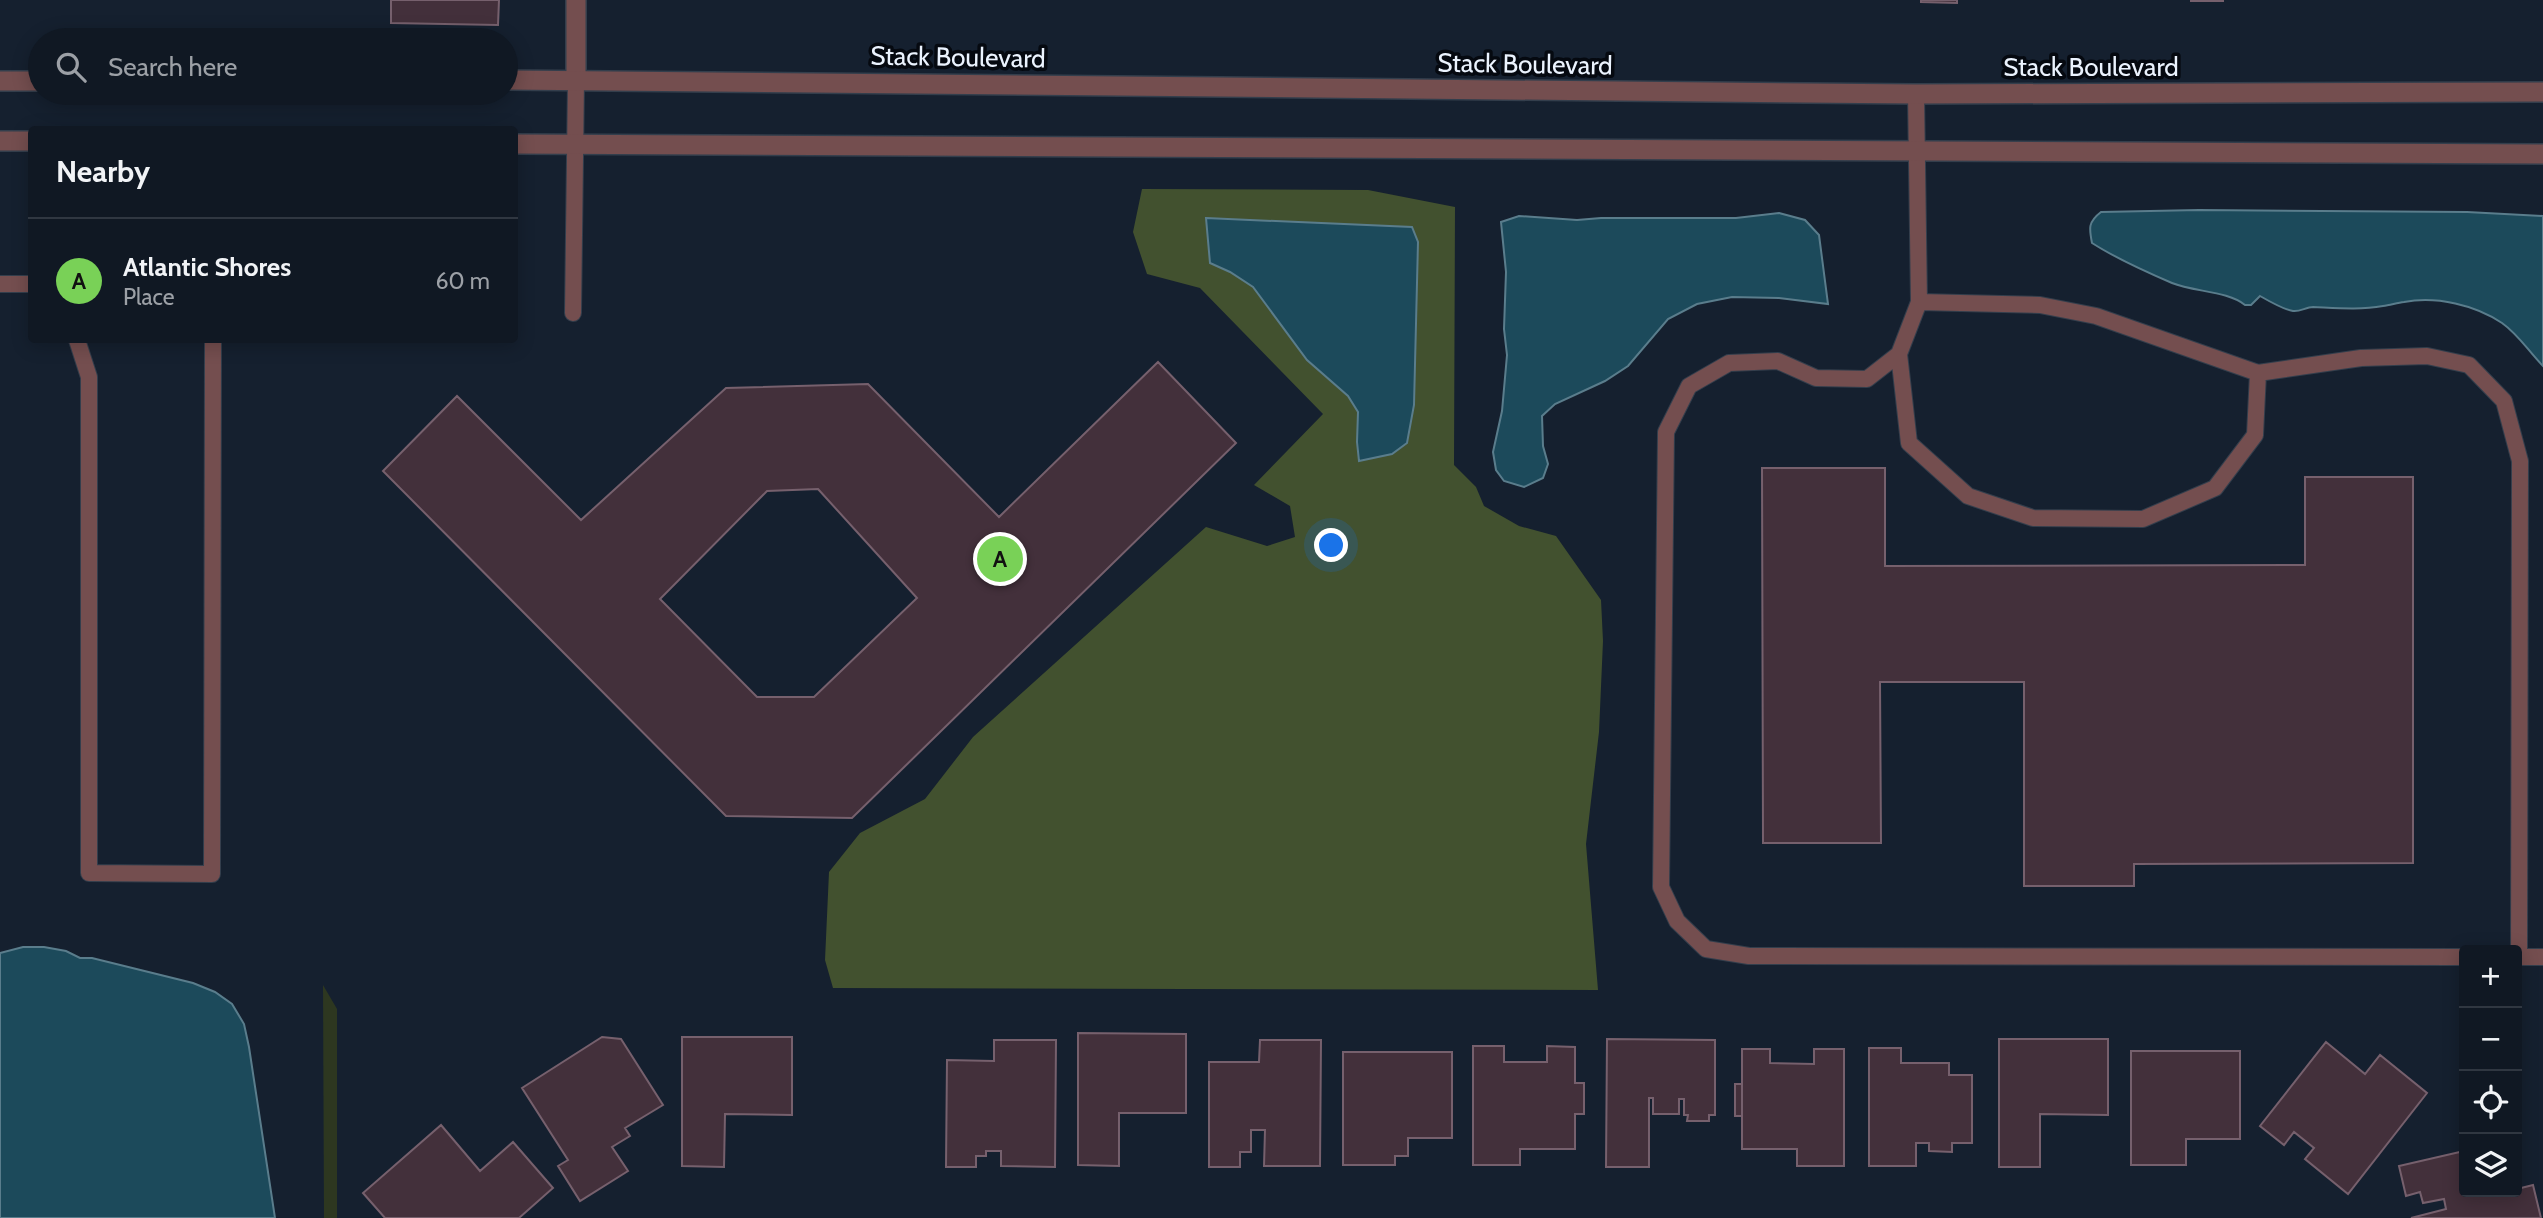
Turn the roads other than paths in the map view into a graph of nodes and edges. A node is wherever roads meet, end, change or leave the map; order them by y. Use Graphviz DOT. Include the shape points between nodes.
graph roads {
  1 [pos="576,0"];
  2 [pos="576,79"];
  3 [pos="518,80"];
  4 [pos="0,81"];
  5 [pos="28,81"];
  6 [pos="2543,92"];
  7 [pos="1916,94"];
  8 [pos="0,141"];
  9 [pos="28,141"];
  10 [pos="518,144"];
  11 [pos="575,144"];
  12 [pos="1916,152"];
  13 [pos="2543,153"];
  14 [pos="0,284"];
  15 [pos="28,284"];
  16 [pos="1919,302"];
  17 [pos="573,313"];
  18 [pos="79,343"];
  19 [pos="213,343"];
  20 [pos="1899,354"];
  21 [pos="2258,373"];
  22 [pos="2518,945"];
  23 [pos="2459,957"];
  24 [pos="2522,957"];
  25 [pos="2543,957"];
  1 -- 2 [label="street"];
  2 -- 3 [label="street, Stack Boulevard"];
  2 -- 7 [label="street, Stack Boulevard"];
  2 -- 11 [label="lane"];
  4 -- 5 [label="street"];
  6 -- 7 [label="street, Stack Boulevard"];
  7 -- 12 [label="lane"];
  8 -- 9 [label="street"];
  10 -- 11 [label="street"];
  11 -- 12 [label="street"];
  11 -- 17 [label="lane"];
  12 -- 13 [label="street"];
  12 -- 16 [label="lane"];
  14 -- 15 [label="lane"];
  16 -- 20 [label="lane"];
  16 -- 21 [label="lane" via="2040,305 2096,316"];
  18 -- 19 [label="lane" via="89,377 89,873 212,874"];
  20 -- 21 [label="lane" via="1909,443 1968,496 2033,518 2143,519 2215,488 2255,435"];
  20 -- 23 [label="lane" via="1867,379 1816,378 1778,361 1729,363 1689,386 1667,432 1661,887 1677,921 1706,949 1749,956"];
  21 -- 22 [label="lane" via="2361,358 2427,356 2469,365 2504,401 2520,461"];
  24 -- 25 [label="lane"];
}
